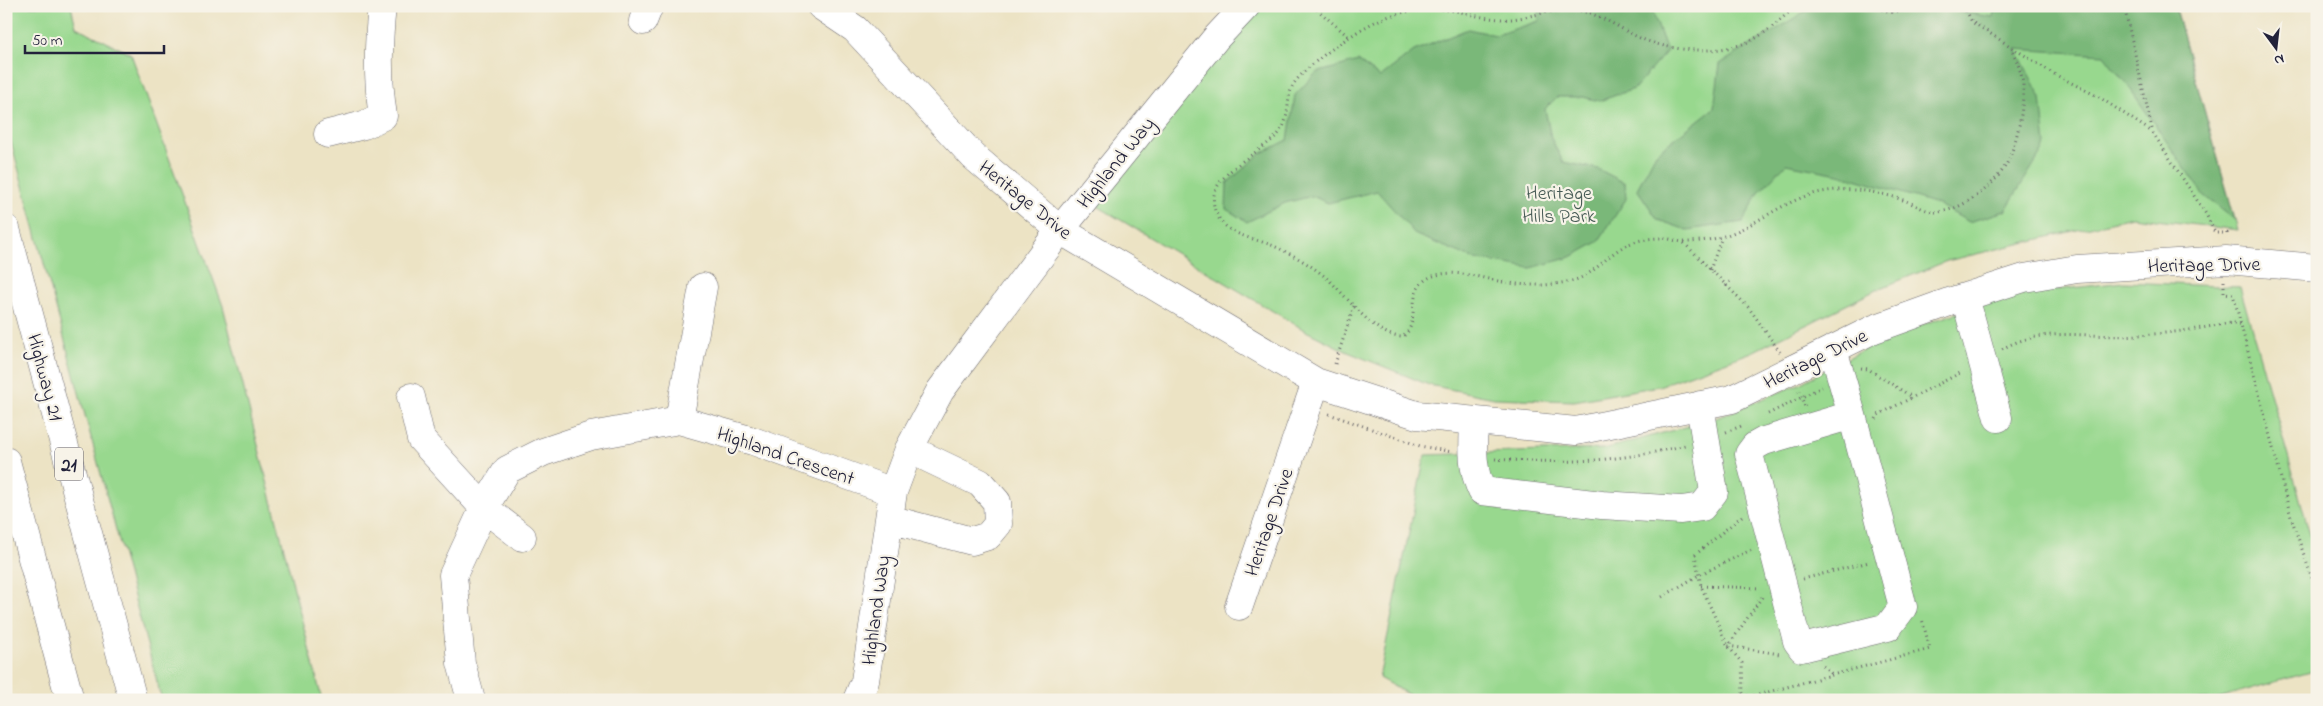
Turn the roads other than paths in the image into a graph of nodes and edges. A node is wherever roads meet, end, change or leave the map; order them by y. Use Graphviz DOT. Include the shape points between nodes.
graph roads {
  1 [pos="382,6"];
  2 [pos="821,6"];
  3 [pos="1246,6"];
  4 [pos="328,134"];
  5 [pos="6,228"];
  6 [pos="1060,230"];
  7 [pos="2317,268"];
  8 [pos="703,287"];
  9 [pos="1965,297"];
  10 [pos="1833,349"];
  11 [pos="1322,383"];
  12 [pos="411,397"];
  13 [pos="1700,405"];
  14 [pos="1852,416"];
  15 [pos="1998,418"];
  16 [pos="679,420"];
  17 [pos="1474,421"];
  18 [pos="909,449"];
  19 [pos="6,461"];
  20 [pos="893,492"];
  21 [pos="484,508"];
  22 [pos="889,519"];
  23 [pos="522,537"];
  24 [pos="1238,606"];
  25 [pos="70,700"];
  26 [pos="133,700"];
  27 [pos="471,700"];
  28 [pos="857,700"];
  1 -- 4 [label="street" via="378,44 383,116 364,125"];
  2 -- 6 [label="street, Heritage Drive" via="855,29 973,156"];
  3 -- 6 [label="street, Highland Way" via="1216,38"];
  5 -- 26 [label="street, Highway 21 / 21"];
  6 -- 11 [label="street, Heritage Drive"];
  6 -- 18 [label="street, Highland Way" via="940,391"];
  7 -- 9 [label="street, Heritage Drive" via="2226,260 2077,269 2024,278"];
  8 -- 16 [label="street"];
  9 -- 10 [label="street, Heritage Drive" via="1874,329"];
  9 -- 15 [label="street"];
  10 -- 13 [label="street, Heritage Drive" via="1732,399"];
  10 -- 14 [label="street"];
  11 -- 17 [label="street, Heritage Drive" via="1417,415"];
  11 -- 24 [label="street, Heritage Drive"];
  12 -- 21 [label="street" via="421,439"];
  13 -- 17 [label="street, Heritage Drive" via="1576,431"];
  13 -- 17 [label="street" via="1714,492 1702,507 1681,510 1602,505 1482,491 1472,457"];
  14 -- 14 [label="street" via="1764,441 1749,454 1775,586 1802,648 1888,627 1903,607"];
  16 -- 20 [label="street, Highland Crescent" via="753,441"];
  16 -- 21 [label="street, Highland Crescent" via="592,436 543,452 507,470"];
  18 -- 20 [label="street, Highland Way"];
  18 -- 22 [label="street" via="980,483 996,502 998,524 988,536 972,541"];
  19 -- 25 [label="street"];
  20 -- 22 [label="street, Highland Way"];
  21 -- 23 [label="street"];
  21 -- 27 [label="street, Highland Crescent" via="452,576 462,663"];
  22 -- 28 [label="street, Highland Way" via="865,681"];
}
